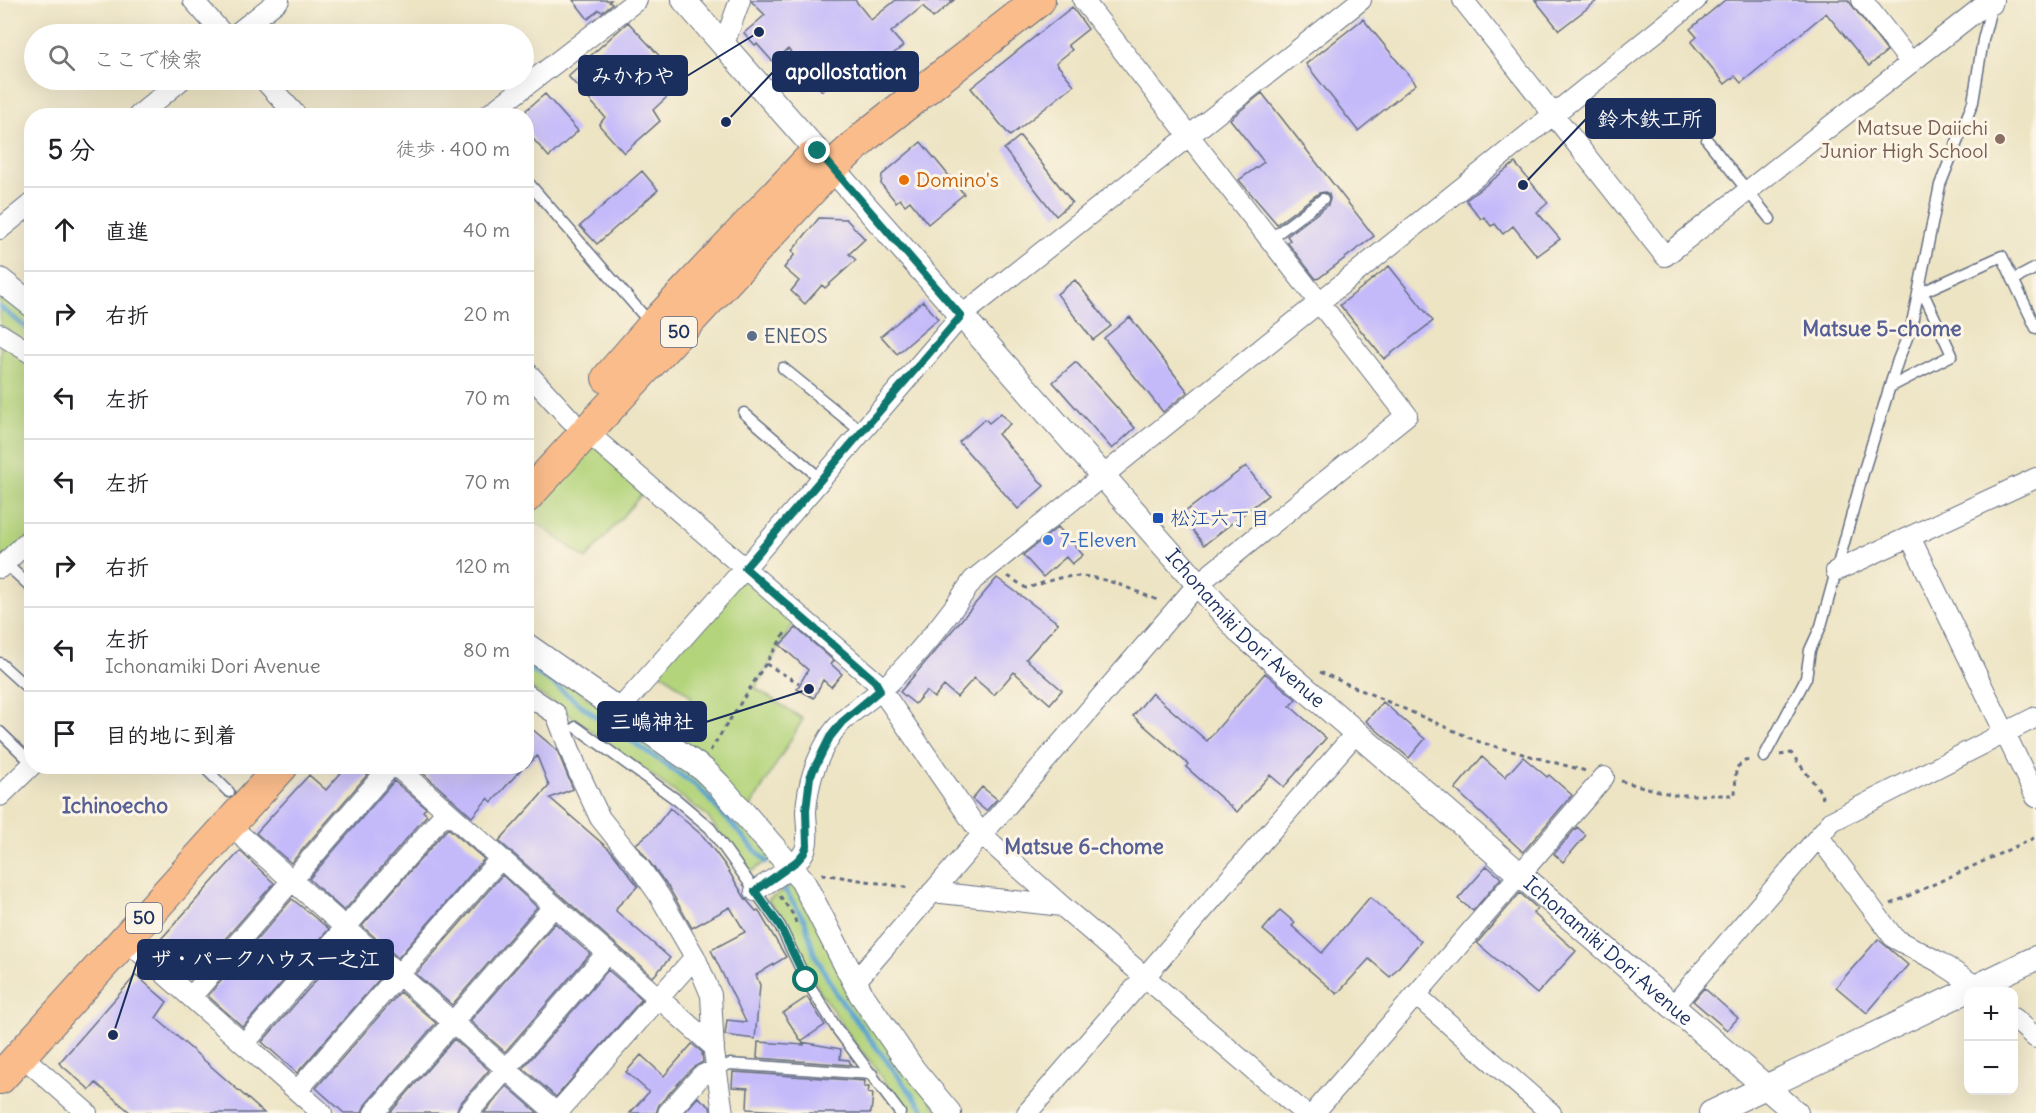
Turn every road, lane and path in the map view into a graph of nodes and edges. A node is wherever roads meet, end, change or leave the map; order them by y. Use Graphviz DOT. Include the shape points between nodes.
graph roads {
  1 [pos="193,0"];
  2 [pos="279,0"];
  3 [pos="637,0"];
  4 [pos="684,0"];
  5 [pos="740,0"];
  6 [pos="1006,0"];
  7 [pos="1039,0"];
  8 [pos="1083,0"];
  9 [pos="1361,0"];
  10 [pos="1463,0"];
  11 [pos="1696,0"];
  12 [pos="1862,0"];
  13 [pos="1993,2"];
  14 [pos="214,24"];
  15 [pos="249,24"];
  16 [pos="724,44"];
  17 [pos="1911,63"];
  18 [pos="534,80"];
  19 [pos="170,90"];
  20 [pos="273,90"];
  21 [pos="521,90"];
  22 [pos="148,108"];
  23 [pos="290,108"];
  24 [pos="497,108"];
  25 [pos="1553,114"];
  26 [pos="1189,136"];
  27 [pos="1707,140"];
  28 [pos="825,159"];
  29 [pos="534,189"];
  30 [pos="1748,191"];
  31 [pos="1323,199"];
  32 [pos="24,210"];
  33 [pos="1770,219"];
  34 [pos="0,229"];
  35 [pos="1270,240"];
  36 [pos="2036,268"];
  37 [pos="0,280"];
  38 [pos="2013,280"];
  39 [pos="1918,294"];
  40 [pos="24,299"];
  41 [pos="1319,303"];
  42 [pos="961,316"];
  43 [pos="653,326"];
  44 [pos="2036,328"];
  45 [pos="1,336"];
  46 [pos="24,349"];
  47 [pos="783,368"];
  48 [pos="534,379"];
  49 [pos="1890,387"];
  50 [pos="744,413"];
  51 [pos="579,426"];
  52 [pos="862,432"];
  53 [pos="534,462"];
  54 [pos="1102,475"];
  55 [pos="2036,477"];
  56 [pos="821,478"];
  57 [pos="534,486"];
  58 [pos="1910,537"];
  59 [pos="24,545"];
  60 [pos="993,564"];
  61 [pos="2,566"];
  62 [pos="745,568"];
  63 [pos="1836,571"];
  64 [pos="24,582"];
  65 [pos="1198,584"];
  66 [pos="1180,604"];
  67 [pos="798,612"];
  68 [pos="534,651"];
  69 [pos="0,663"];
  70 [pos="766,664"];
  71 [pos="1315,670"];
  72 [pos="799,683"];
  73 [pos="24,685"];
  74 [pos="880,690"];
  75 [pos="534,699"];
  76 [pos="618,711"];
  77 [pos="556,714"];
  78 [pos="2036,717"];
  79 [pos="576,727"];
  80 [pos="0,732"];
  81 [pos="2004,733"];
  82 [pos="1355,734"];
  83 [pos="24,756"];
  84 [pos="1764,758"];
  85 [pos="699,767"];
  86 [pos="24,772"];
  87 [pos="211,774"];
  88 [pos="251,774"];
  89 [pos="255,774"];
  90 [pos="387,774"];
  91 [pos="403,774"];
  92 [pos="1604,777"];
  93 [pos="2035,791"];
  94 [pos="230,792"];
  95 [pos="0,796"];
  96 [pos="446,813"];
  97 [pos="1832,821"];
  98 [pos="229,825"];
  99 [pos="981,834"];
  100 [pos="1819,837"];
  101 [pos="2036,837"];
  102 [pos="500,859"];
  103 [pos="790,866"];
  104 [pos="1521,874"];
  105 [pos="292,881"];
  106 [pos="755,891"];
  107 [pos="932,892"];
  108 [pos="554,906"];
  109 [pos="1062,906"];
  110 [pos="1873,912"];
  111 [pos="346,928"];
  112 [pos="125,939"];
  113 [pos="607,953"];
  114 [pos="695,957"];
  115 [pos="2036,958"];
  116 [pos="399,975"];
  117 [pos="1146,977"];
  118 [pos="855,982"];
  119 [pos="1979,987"];
  120 [pos="1985,987"];
  121 [pos="1416,995"];
  122 [pos="191,997"];
  123 [pos="1964,997"];
  124 [pos="658,998"];
  125 [pos="1673,1006"];
  126 [pos="453,1022"];
  127 [pos="2018,1022"];
  128 [pos="2036,1038"];
  129 [pos="244,1044"];
  130 [pos="714,1047"];
  131 [pos="10,1050"];
  132 [pos="717,1069"];
  133 [pos="507,1070"];
  134 [pos="872,1074"];
  135 [pos="0,1078"];
  136 [pos="1766,1087"];
  137 [pos="297,1091"];
  138 [pos="87,1113"];
  139 [pos="322,1113"];
  140 [pos="374,1113"];
  141 [pos="468,1113"];
  142 [pos="557,1113"];
  143 [pos="668,1113"];
  144 [pos="723,1113"];
  145 [pos="729,1113"];
  146 [pos="900,1113"];
  147 [pos="950,1113"];
  148 [pos="1027,1113"];
  149 [pos="1304,1113"];
  150 [pos="1314,1113"];
  151 [pos="1551,1113"];
  152 [pos="1711,1113"];
  153 [pos="1796,1113"];
  1 -- 14 [label="street"];
  2 -- 15 [label="street"];
  3 -- 18 [label="street"];
  4 -- 16 [label="street, Ichonamiki Dori Avenue"];
  5 -- 16 [label="street"];
  6 -- 28 [label="main road, 50" via="854,119"];
  7 -- 28 [label="main road, 50" via="868,134"];
  8 -- 26 [label="street"];
  9 -- 26 [label="street"];
  10 -- 25 [label="street"];
  11 -- 25 [label="street"];
  12 -- 17 [label="street"];
  13 -- 17 [label="street"];
  13 -- 39 [label="lane" via="1973,102 1940,185"];
  16 -- 28 [label="street, Ichonamiki Dori Avenue"];
  17 -- 30 [label="street"];
  19 -- 22 [label="street"];
  20 -- 23 [label="street"];
  21 -- 24 [label="street"];
  25 -- 30 [label="street" via="1665,256"];
  25 -- 41 [label="street"];
  26 -- 35 [label="street"];
  26 -- 42 [label="street"];
  27 -- 30 [label="lane"];
  28 -- 42 [label="street, Ichonamiki Dori Avenue"];
  28 -- 43 [label="main road, 50"];
  28 -- 51 [label="main road, 50"];
  29 -- 43 [label="lane"];
  30 -- 33 [label="lane"];
  31 -- 35 [label="lane"];
  32 -- 34 [label="street"];
  35 -- 41 [label="street"];
  36 -- 38 [label="lane"];
  37 -- 40 [label="street"];
  38 -- 39 [label="lane" via="2002,256"];
  38 -- 44 [label="lane"];
  39 -- 49 [label="lane" via="1911,328"];
  39 -- 49 [label="lane" via="1926,299 1952,355"];
  41 -- 54 [label="street"];
  41 -- 65 [label="street" via="1407,414"];
  42 -- 52 [label="street"];
  42 -- 54 [label="street, Ichonamiki Dori Avenue"];
  43 -- 51 [label="main road, 50"];
  45 -- 46 [label="street"];
  47 -- 52 [label="lane"];
  48 -- 51 [label="street"];
  49 -- 63 [label="lane"];
  50 -- 56 [label="lane"];
  51 -- 53 [label="main road, 50"];
  51 -- 57 [label="main road, 50"];
  51 -- 62 [label="street"];
  52 -- 56 [label="street"];
  54 -- 60 [label="street"];
  54 -- 65 [label="street, Ichonamiki Dori Avenue"];
  55 -- 58 [label="street"];
  56 -- 62 [label="street"];
  58 -- 63 [label="street"];
  58 -- 81 [label="street"];
  59 -- 61 [label="street"];
  60 -- 66 [label="path" via="1026,588 1084,576"];
  60 -- 74 [label="street" via="973,580 957,605"];
  61 -- 64 [label="lane"];
  62 -- 67 [label="street"];
  62 -- 76 [label="street"];
  63 -- 84 [label="lane" via="1810,650 1806,678"];
  65 -- 66 [label="street"];
  65 -- 82 [label="street, Ichonamiki Dori Avenue" via="1242,634"];
  66 -- 99 [label="street"];
  67 -- 70 [label="path"];
  67 -- 74 [label="street" via="875,681"];
  68 -- 76 [label="street"];
  69 -- 73 [label="lane"];
  70 -- 72 [label="path"];
  70 -- 85 [label="path"];
  71 -- 92 [label="path" via="1482,742"];
  74 -- 99 [label="street"];
  74 -- 103 [label="street" via="842,722 825,747 810,777 807,846"];
  75 -- 77 [label="street"];
  76 -- 85 [label="street"];
  77 -- 79 [label="street"];
  77 -- 114 [label="street" via="600,818 659,895"];
  78 -- 81 [label="street"];
  79 -- 106 [label="lane" via="703,820"];
  80 -- 83 [label="lane"];
  81 -- 93 [label="street"];
  81 -- 97 [label="street"];
  82 -- 104 [label="street, Ichonamiki Dori Avenue"];
  82 -- 117 [label="street"];
  84 -- 92 [label="path" via="1744,761 1736,768 1735,795 1674,795"];
  84 -- 97 [label="path" via="1791,753 1818,788"];
  85 -- 103 [label="street"];
  86 -- 95 [label="street"];
  87 -- 94 [label="lane"];
  88 -- 94 [label="main road, 50"];
  89 -- 98 [label="main road, 50"];
  90 -- 105 [label="street"];
  91 -- 96 [label="street"];
  92 -- 104 [label="street"];
  94 -- 131 [label="main road, 50"];
  96 -- 102 [label="street"];
  96 -- 111 [label="street"];
  97 -- 100 [label="street"];
  98 -- 105 [label="street"];
  98 -- 112 [label="main road, 50"];
  99 -- 107 [label="street"];
  99 -- 109 [label="street"];
  100 -- 110 [label="street"];
  100 -- 125 [label="street"];
  101 -- 110 [label="path"];
  102 -- 108 [label="street"];
  102 -- 116 [label="street"];
  103 -- 106 [label="street"];
  103 -- 107 [label="path"];
  103 -- 118 [label="street" via="812,895"];
  104 -- 121 [label="street"];
  104 -- 125 [label="street, Ichonamiki Dori Avenue"];
  105 -- 111 [label="street"];
  105 -- 122 [label="street"];
  106 -- 134 [label="lane" via="780,926 806,980 837,1029"];
  107 -- 109 [label="street"];
  107 -- 118 [label="street"];
  108 -- 113 [label="street"];
  108 -- 126 [label="street"];
  109 -- 117 [label="street"];
  110 -- 119 [label="street" via="1894,938"];
  111 -- 116 [label="street"];
  111 -- 129 [label="street"];
  112 -- 122 [label="street"];
  112 -- 131 [label="main road, 50"];
  113 -- 124 [label="street"];
  113 -- 133 [label="street"];
  114 -- 124 [label="street"];
  114 -- 130 [label="street" via="711,995"];
  115 -- 120 [label="street"];
  116 -- 126 [label="street"];
  116 -- 137 [label="street"];
  117 -- 148 [label="street"];
  117 -- 149 [label="street"];
  118 -- 147 [label="street" via="914,1071"];
  121 -- 150 [label="street"];
  121 -- 151 [label="street"];
  122 -- 129 [label="street"];
  123 -- 136 [label="street"];
  124 -- 130 [label="street"];
  124 -- 142 [label="street"];
  125 -- 136 [label="street, Ichonamiki Dori Avenue"];
  126 -- 133 [label="street"];
  126 -- 140 [label="street"];
  127 -- 128 [label="street"];
  129 -- 137 [label="street"];
  130 -- 132 [label="street"];
  131 -- 135 [label="main road, 50"];
  131 -- 138 [label="street"];
  132 -- 134 [label="lane" via="730,1064"];
  132 -- 143 [label="street" via="701,1076"];
  132 -- 144 [label="street"];
  133 -- 141 [label="street"];
  133 -- 142 [label="street"];
  134 -- 146 [label="lane"];
  136 -- 152 [label="street"];
  136 -- 153 [label="street, Ichonamiki Dori Avenue"];
  137 -- 139 [label="street"];
  144 -- 145 [label="lane"];
}
